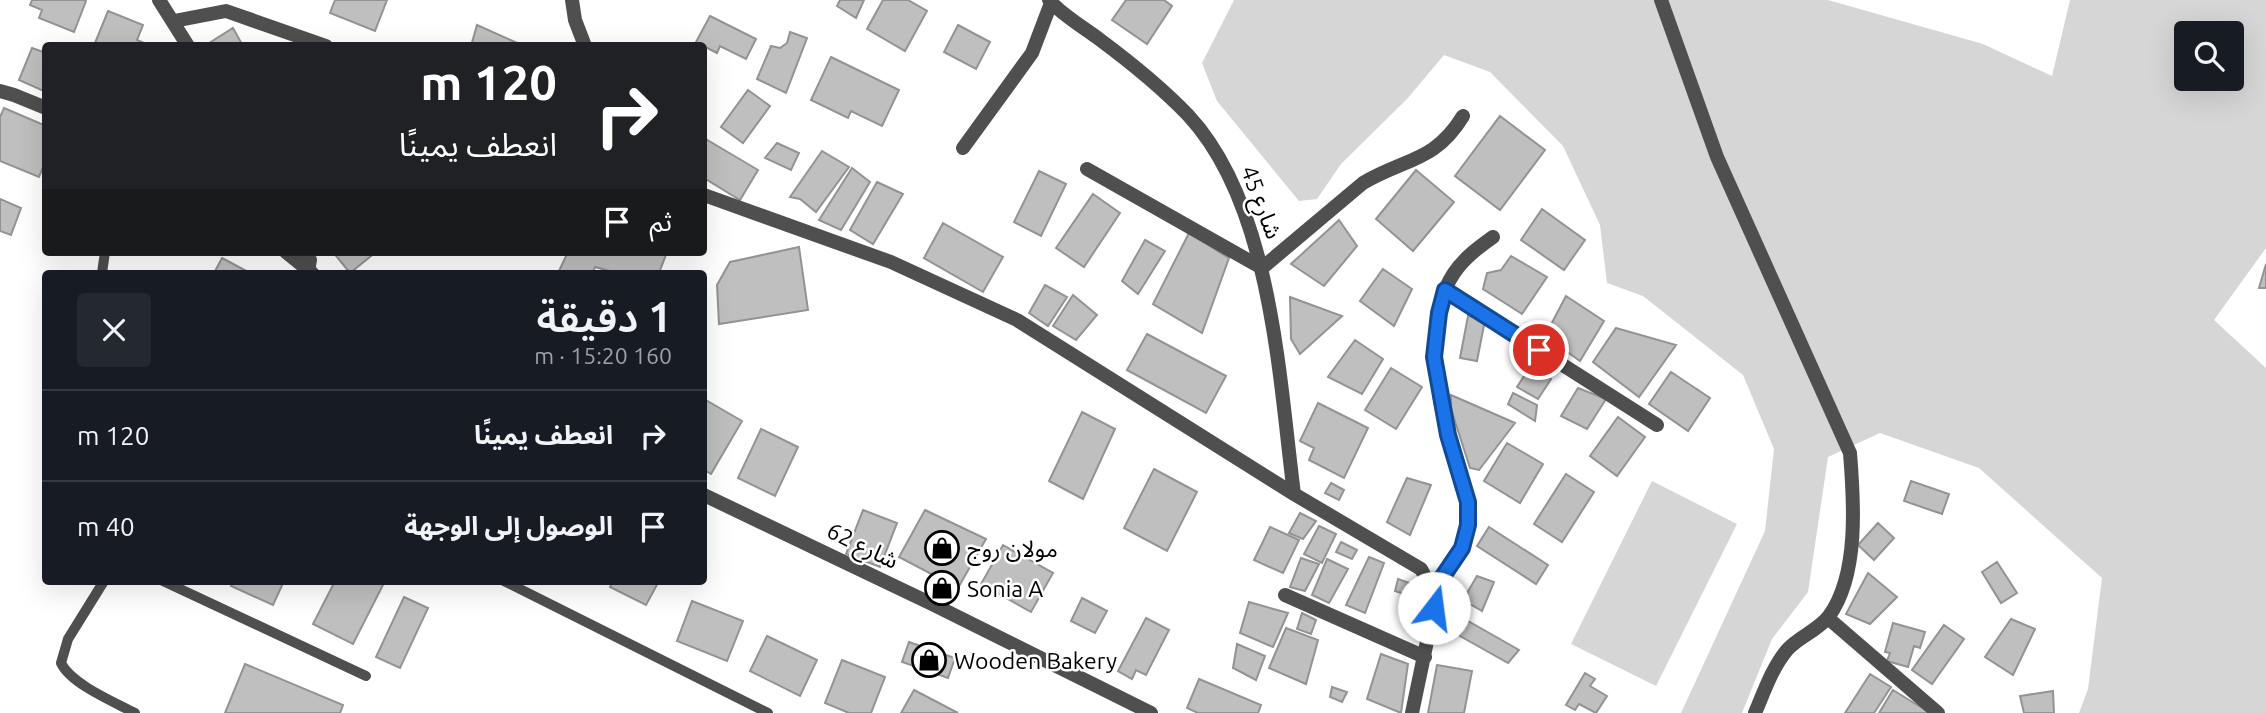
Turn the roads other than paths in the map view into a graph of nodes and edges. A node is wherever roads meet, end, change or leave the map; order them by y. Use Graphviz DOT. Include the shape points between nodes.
graph roads {
  1 [pos="159,0"];
  2 [pos="572,0"];
  3 [pos="1661,0"];
  4 [pos="1050,2"];
  5 [pos="174,21"];
  6 [pos="186,42"];
  7 [pos="314,42"];
  8 [pos="583,42"];
  9 [pos="0,91"];
  10 [pos="42,106"];
  11 [pos="1463,116"];
  12 [pos="963,148"];
  13 [pos="1087,169"];
  14 [pos="707,196"];
  15 [pos="1493,237"];
  16 [pos="291,256"];
  17 [pos="1262,268"];
  18 [pos="308,270"];
  19 [pos="1445,290"];
  20 [pos="1657,425"];
  21 [pos="1294,494"];
  22 [pos="707,496"];
  23 [pos="102,585"];
  24 [pos="172,585"];
  25 [pos="512,585"];
  26 [pos="1433,591"];
  27 [pos="1285,595"];
  28 [pos="1828,618"];
  29 [pos="1425,657"];
  30 [pos="366,676"];
  31 [pos="135,713"];
  32 [pos="768,713"];
  33 [pos="1151,713"];
  34 [pos="1412,713"];
  35 [pos="1755,713"];
  36 [pos="1938,713"];
  1 -- 5 [label="street"];
  2 -- 8 [label="street"];
  3 -- 28 [label="street" via="1717,157 1850,453 1854,501 1847,581"];
  4 -- 12 [label="street" via="1032,53"];
  4 -- 17 [label="street, شارع 45" via="1189,116 1235,189"];
  5 -- 6 [label="street"];
  5 -- 7 [label="street" via="226,12"];
  9 -- 10 [label="street"];
  11 -- 17 [label="street" via="1444,142 1363,183"];
  13 -- 17 [label="street"];
  14 -- 21 [label="street" via="891,262 1017,320"];
  15 -- 19 [label="street" via="1463,261"];
  16 -- 18 [label="street"];
  17 -- 21 [label="street, شارع 45"];
  19 -- 20 [label="street"];
  19 -- 26 [label="street" via="1434,357 1448,435 1468,502 1468,525 1462,548"];
  21 -- 26 [label="street" via="1421,569"];
  22 -- 33 [label="street, شارع 62"];
  23 -- 31 [label="lane" via="68,639 61,663 80,682"];
  24 -- 30 [label="lane"];
  25 -- 32 [label="lane"];
  26 -- 29 [label="street"];
  27 -- 29 [label="street"];
  28 -- 35 [label="street" via="1787,650"];
  28 -- 36 [label="street"];
  29 -- 34 [label="street"];
}
